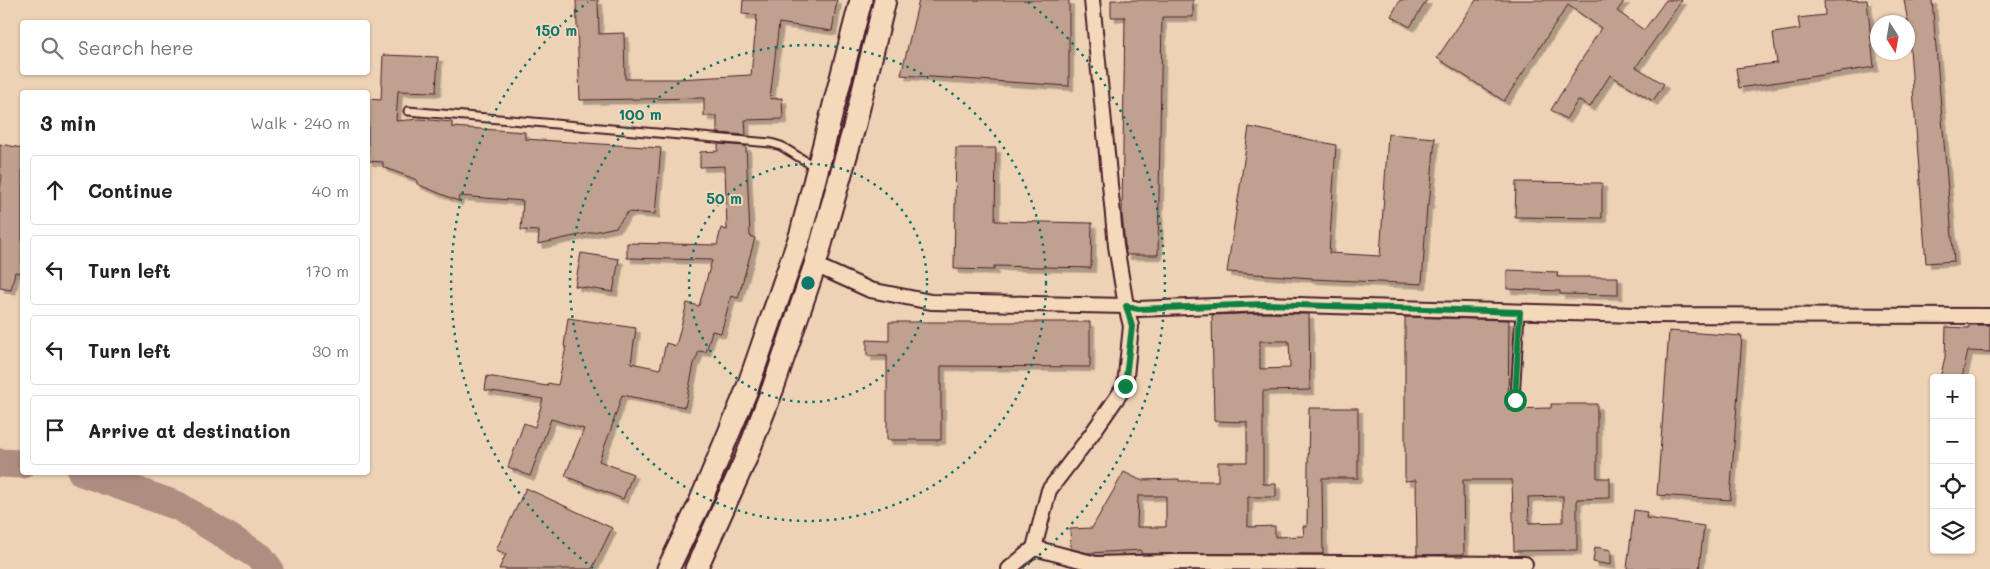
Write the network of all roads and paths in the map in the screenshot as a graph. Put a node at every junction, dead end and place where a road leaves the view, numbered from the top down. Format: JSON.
{"nodes":[{"id":1,"x":861,"y":0,"type":"edge"},
{"id":2,"x":885,"y":0,"type":"edge"},
{"id":3,"x":1092,"y":0,"type":"edge"},
{"id":4,"x":408,"y":111,"type":"dead end"},
{"id":5,"x":818,"y":169,"type":"junction"},
{"id":6,"x":815,"y":265,"type":"junction"},
{"id":7,"x":1126,"y":306,"type":"junction"},
{"id":8,"x":1520,"y":312,"type":"junction"},
{"id":9,"x":1990,"y":316,"type":"edge"},
{"id":10,"x":1515,"y":400,"type":"dead end"},
{"id":11,"x":1034,"y":548,"type":"junction"},
{"id":12,"x":1525,"y":564,"type":"dead end"},
{"id":13,"x":1174,"y":566,"type":"edge"},
{"id":14,"x":1011,"y":568,"type":"edge"},
{"id":15,"x":668,"y":569,"type":"edge"},
{"id":16,"x":696,"y":569,"type":"edge"}],
"edges":[{"from":1,"to":5,"type":"main road"},
{"from":2,"to":6,"type":"main road"},
{"from":3,"to":7,"type":"street"},
{"from":4,"to":5,"type":"lane"},
{"from":5,"to":15,"type":"main road"},
{"from":6,"to":7,"type":"street"},
{"from":6,"to":16,"type":"main road"},
{"from":7,"to":8,"type":"street"},
{"from":7,"to":11,"type":"street"},
{"from":8,"to":9,"type":"street"},
{"from":8,"to":10,"type":"lane"},
{"from":11,"to":13,"type":"street"},
{"from":11,"to":14,"type":"street"},
{"from":12,"to":13,"type":"street"}]}
